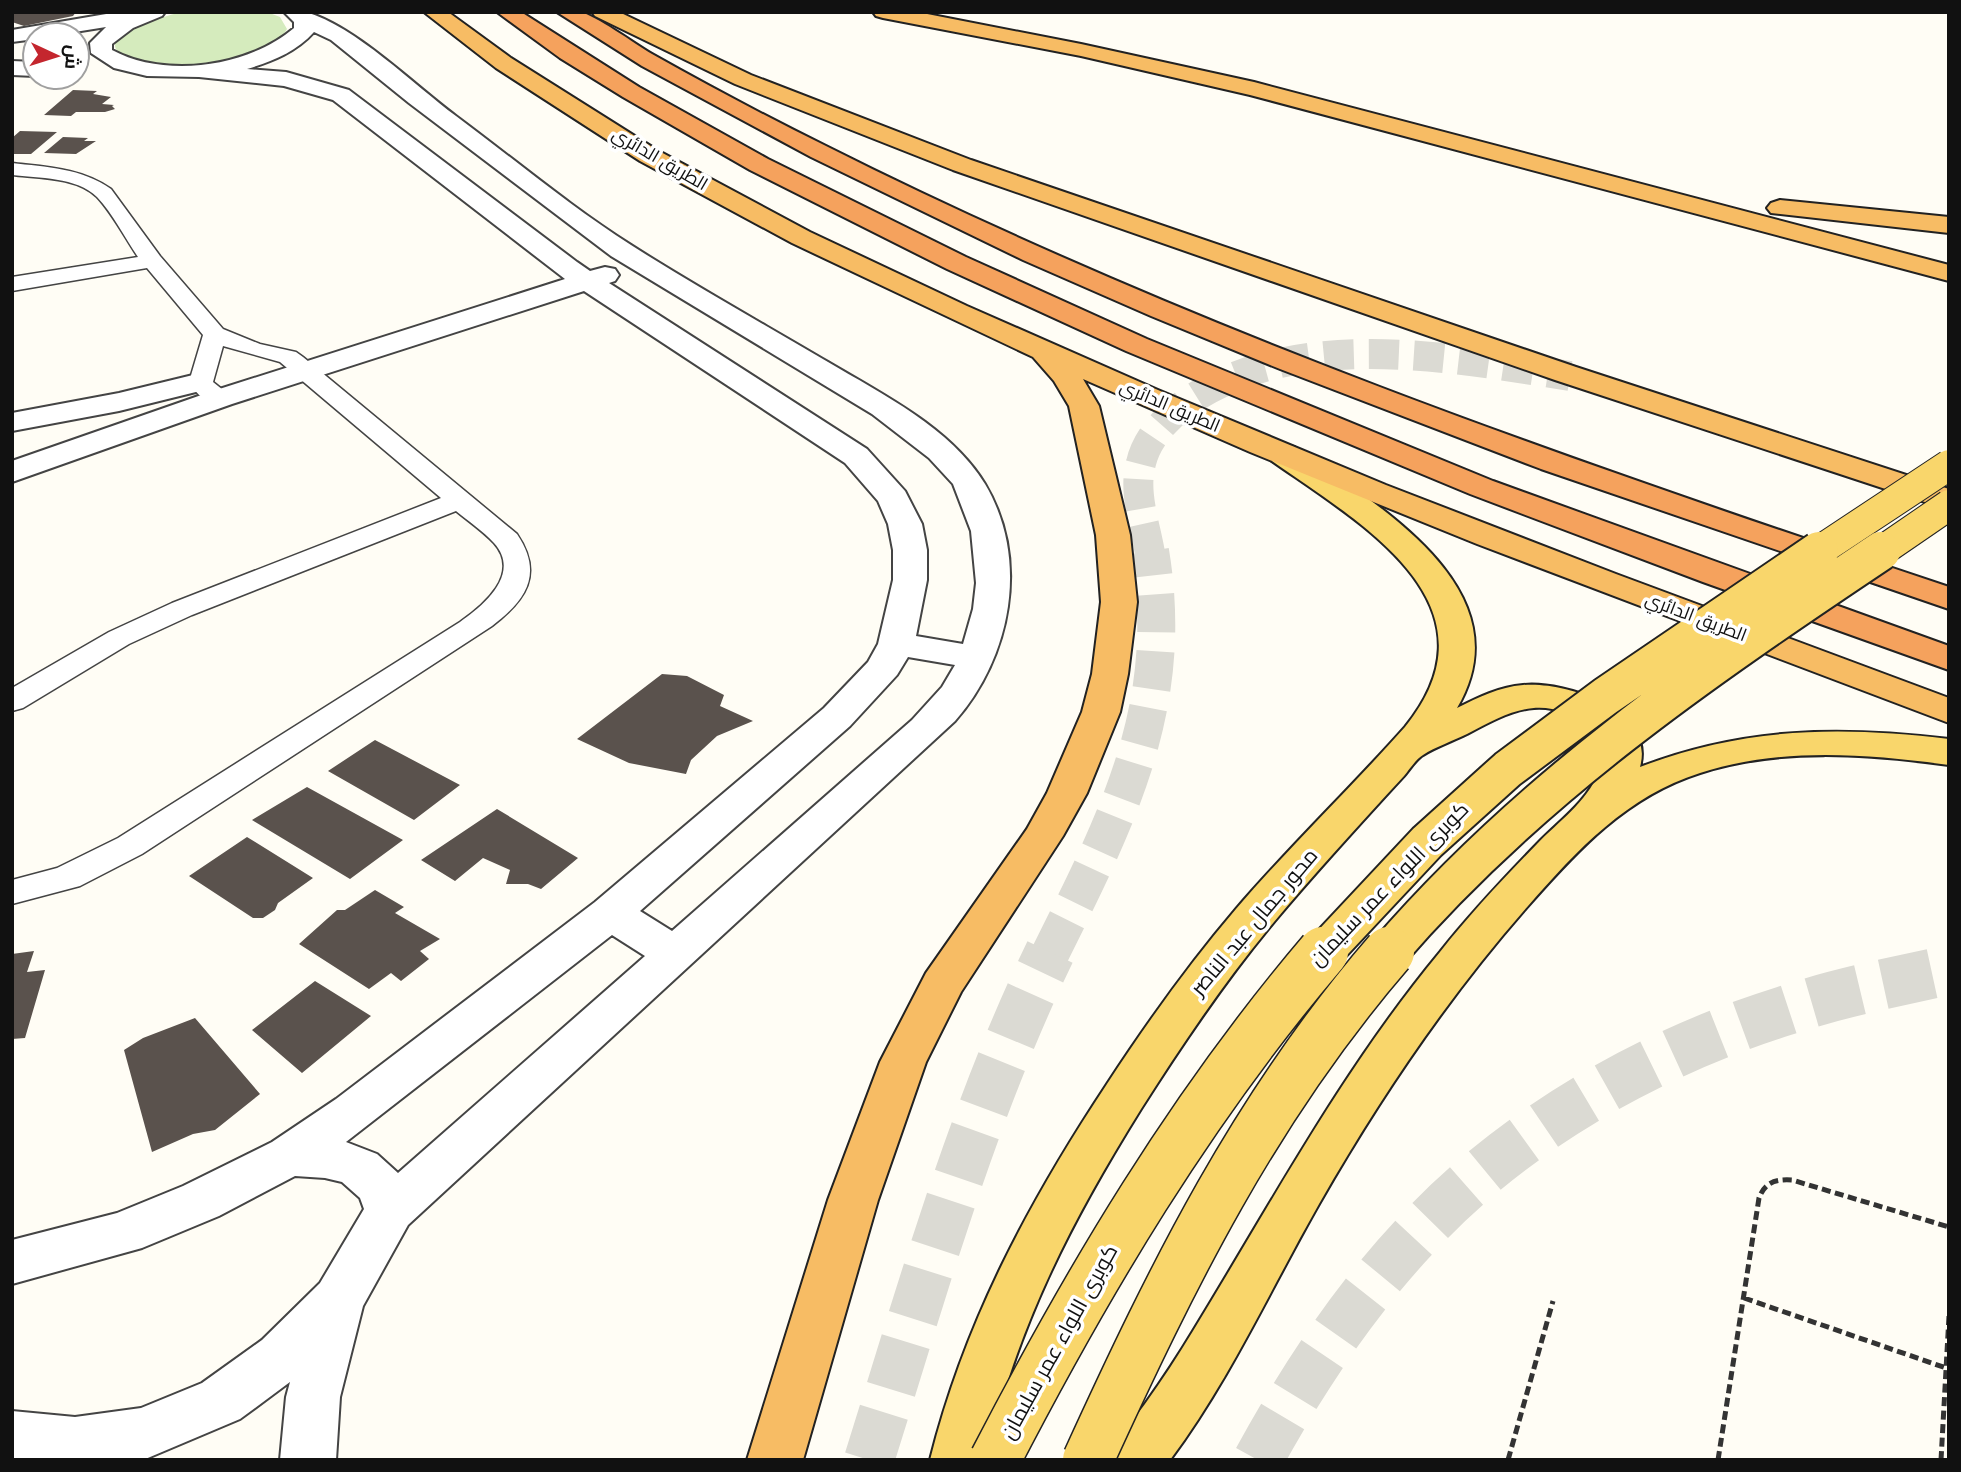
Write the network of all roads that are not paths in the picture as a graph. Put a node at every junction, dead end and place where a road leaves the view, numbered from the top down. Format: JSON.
{"nodes":[{"id":1,"x":434,"y":12,"type":"edge"},
{"id":2,"x":507,"y":12,"type":"edge"},
{"id":3,"x":567,"y":12,"type":"edge"},
{"id":4,"x":602,"y":12,"type":"edge"},
{"id":5,"x":883,"y":12,"type":"edge"},
{"id":6,"x":152,"y":13,"type":"edge"},
{"id":7,"x":299,"y":16,"type":"edge"},
{"id":8,"x":12,"y":36,"type":"edge"},
{"id":9,"x":91,"y":70,"type":"dead end"},
{"id":10,"x":176,"y":71,"type":"junction"},
{"id":11,"x":12,"y":169,"type":"edge"},
{"id":12,"x":1595,"y":178,"type":"junction"},
{"id":13,"x":1949,"y":225,"type":"edge"},
{"id":14,"x":630,"y":257,"type":"junction"},
{"id":15,"x":152,"y":261,"type":"junction"},
{"id":16,"x":577,"y":274,"type":"junction"},
{"id":17,"x":1949,"y":274,"type":"edge"},
{"id":18,"x":12,"y":284,"type":"edge"},
{"id":19,"x":215,"y":334,"type":"junction"},
{"id":20,"x":1038,"y":349,"type":"junction"},
{"id":21,"x":297,"y":365,"type":"junction"},
{"id":22,"x":211,"y":390,"type":"junction"},
{"id":23,"x":12,"y":422,"type":"edge"},
{"id":24,"x":1283,"y":454,"type":"junction"},
{"id":25,"x":1949,"y":465,"type":"edge"},
{"id":26,"x":12,"y":472,"type":"edge"},
{"id":27,"x":457,"y":501,"type":"junction"},
{"id":28,"x":1949,"y":502,"type":"edge"},
{"id":29,"x":1949,"y":599,"type":"edge"},
{"id":30,"x":896,"y":644,"type":"junction"},
{"id":31,"x":977,"y":657,"type":"junction"},
{"id":32,"x":1949,"y":659,"type":"edge"},
{"id":33,"x":12,"y":701,"type":"edge"},
{"id":34,"x":1949,"y":711,"type":"edge"},
{"id":35,"x":1407,"y":749,"type":"junction"},
{"id":36,"x":1949,"y":752,"type":"edge"},
{"id":37,"x":1599,"y":807,"type":"junction"},
{"id":38,"x":12,"y":892,"type":"edge"},
{"id":39,"x":610,"y":913,"type":"junction"},
{"id":40,"x":675,"y":954,"type":"junction"},
{"id":41,"x":289,"y":1156,"type":"junction"},
{"id":42,"x":390,"y":1210,"type":"junction"},
{"id":43,"x":12,"y":1262,"type":"edge"},
{"id":44,"x":339,"y":1299,"type":"junction"},
{"id":45,"x":313,"y":1397,"type":"junction"},
{"id":46,"x":12,"y":1437,"type":"edge"},
{"id":47,"x":12,"y":1443,"type":"edge"},
{"id":48,"x":21,"y":1460,"type":"edge"},
{"id":49,"x":289,"y":1460,"type":"edge"},
{"id":50,"x":308,"y":1460,"type":"edge"},
{"id":51,"x":775,"y":1460,"type":"edge"},
{"id":52,"x":958,"y":1460,"type":"edge"},
{"id":53,"x":995,"y":1460,"type":"edge"},
{"id":54,"x":1088,"y":1460,"type":"edge"},
{"id":55,"x":1136,"y":1460,"type":"edge"}],
"edges":[{"from":1,"to":20,"type":"highway","name":"الطريق الدائري"},
{"from":2,"to":32,"type":"highway","name":"الطريق الدائري"},
{"from":3,"to":29,"type":"highway"},
{"from":4,"to":28,"type":"highway"},
{"from":5,"to":12,"type":"highway"},
{"from":6,"to":8,"type":"street"},
{"from":6,"to":10,"type":"street"},
{"from":7,"to":10,"type":"street"},
{"from":7,"to":14,"type":"street"},
{"from":9,"to":10,"type":"street"},
{"from":10,"to":16,"type":"street"},
{"from":11,"to":15,"type":"street"},
{"from":12,"to":13,"type":"highway"},
{"from":12,"to":17,"type":"highway"},
{"from":14,"to":16,"type":"street"},
{"from":14,"to":31,"type":"street"},
{"from":15,"to":18,"type":"street"},
{"from":15,"to":19,"type":"street"},
{"from":16,"to":21,"type":"street"},
{"from":16,"to":30,"type":"street"},
{"from":19,"to":21,"type":"street"},
{"from":19,"to":22,"type":"street"},
{"from":20,"to":24,"type":"highway","name":"الطريق الدائري"},
{"from":20,"to":51,"type":"highway"},
{"from":21,"to":22,"type":"street"},
{"from":21,"to":27,"type":"street"},
{"from":22,"to":23,"type":"street"},
{"from":22,"to":26,"type":"street"},
{"from":24,"to":34,"type":"highway","name":"الطريق الدائري"},
{"from":24,"to":35,"type":"main road","name":"محور جمال عبد الناصر"},
{"from":25,"to":53,"type":"main road","name":"كوبرى اللواء عمر سليمان","bridge":true},
{"from":27,"to":33,"type":"street"},
{"from":27,"to":38,"type":"street"},
{"from":28,"to":54,"type":"main road","name":"كوبرى اللواء عمر سليمان","bridge":true},
{"from":30,"to":31,"type":"street"},
{"from":30,"to":39,"type":"street"},
{"from":31,"to":40,"type":"street"},
{"from":35,"to":37,"type":"main road"},
{"from":35,"to":52,"type":"main road","name":"محور جمال عبد الناصر"},
{"from":36,"to":37,"type":"main road"},
{"from":37,"to":55,"type":"main road"},
{"from":39,"to":40,"type":"street"},
{"from":39,"to":41,"type":"street"},
{"from":40,"to":42,"type":"street"},
{"from":41,"to":42,"type":"street"},
{"from":41,"to":43,"type":"street"},
{"from":42,"to":44,"type":"street"},
{"from":44,"to":45,"type":"street"},
{"from":44,"to":46,"type":"street"},
{"from":45,"to":49,"type":"street"},
{"from":45,"to":50,"type":"street"},
{"from":47,"to":48,"type":"street"}]}
